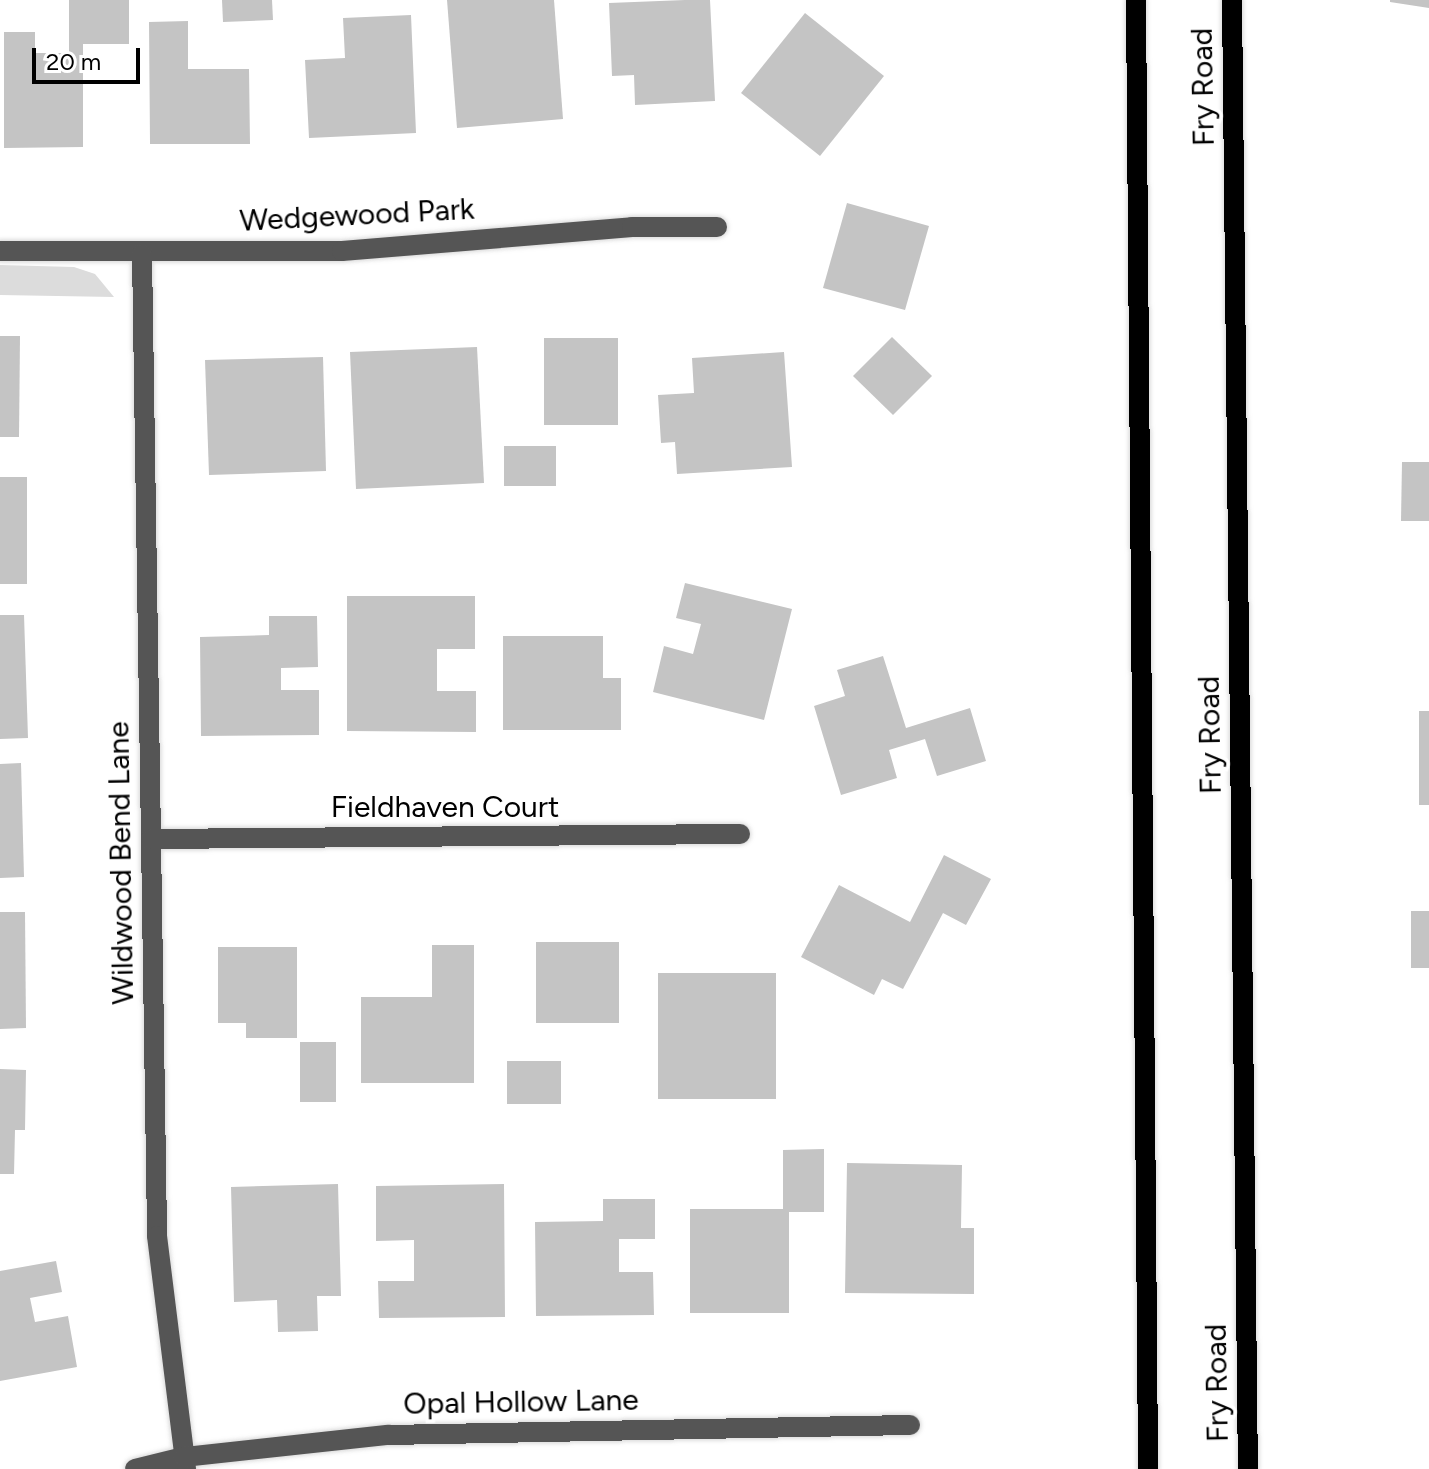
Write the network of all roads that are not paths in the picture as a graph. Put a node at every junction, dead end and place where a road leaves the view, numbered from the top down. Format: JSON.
{"nodes":[{"id":1,"x":1136,"y":0,"type":"edge"},
{"id":2,"x":1232,"y":0,"type":"edge"},
{"id":3,"x":717,"y":227,"type":"dead end"},
{"id":4,"x":0,"y":251,"type":"edge"},
{"id":5,"x":142,"y":254,"type":"junction"},
{"id":6,"x":740,"y":834,"type":"dead end"},
{"id":7,"x":151,"y":839,"type":"junction"},
{"id":8,"x":910,"y":1425,"type":"dead end"},
{"id":9,"x":185,"y":1463,"type":"edge"},
{"id":10,"x":135,"y":1469,"type":"edge"},
{"id":11,"x":1148,"y":1469,"type":"edge"},
{"id":12,"x":1248,"y":1469,"type":"edge"}],
"edges":[{"from":1,"to":11,"type":"main road"},
{"from":2,"to":12,"type":"main road","name":"Fry Road"},
{"from":3,"to":5,"type":"street","name":"Wedgewood Park"},
{"from":4,"to":5,"type":"street","name":"Wedgewood Park"},
{"from":5,"to":7,"type":"street","name":"Wildwood Bend Lane"},
{"from":6,"to":7,"type":"street","name":"Fieldhaven Court"},
{"from":7,"to":9,"type":"street","name":"Wildwood Bend Lane"},
{"from":8,"to":9,"type":"street","name":"Opal Hollow Lane"},
{"from":9,"to":10,"type":"street","name":"Opal Hollow Lane"}]}
